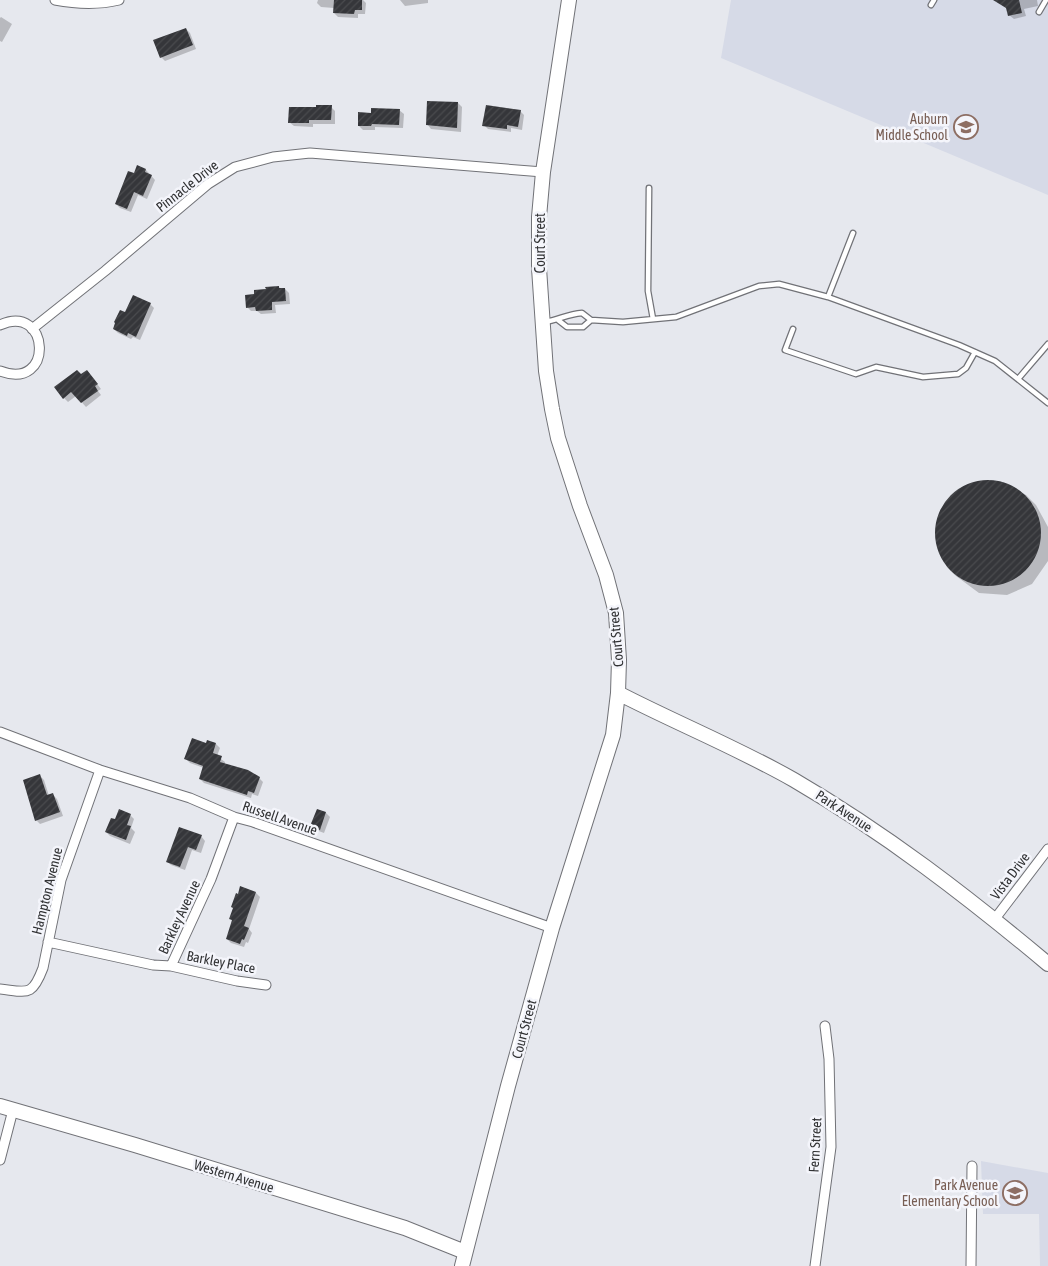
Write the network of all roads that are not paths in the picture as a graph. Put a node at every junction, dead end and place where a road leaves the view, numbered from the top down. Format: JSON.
{"nodes":[{"id":1,"x":55,"y":0,"type":"edge"},
{"id":2,"x":119,"y":0,"type":"edge"},
{"id":3,"x":570,"y":0,"type":"edge"},
{"id":4,"x":934,"y":0,"type":"edge"},
{"id":5,"x":1046,"y":0,"type":"edge"},
{"id":6,"x":931,"y":5,"type":"dead end"},
{"id":7,"x":1040,"y":12,"type":"dead end"},
{"id":8,"x":543,"y":172,"type":"junction"},
{"id":9,"x":649,"y":188,"type":"dead end"},
{"id":10,"x":853,"y":232,"type":"dead end"},
{"id":11,"x":828,"y":297,"type":"junction"},
{"id":12,"x":558,"y":320,"type":"junction"},
{"id":13,"x":591,"y":320,"type":"junction"},
{"id":14,"x":653,"y":320,"type":"junction"},
{"id":15,"x":543,"y":322,"type":"junction"},
{"id":16,"x":0,"y":325,"type":"edge"},
{"id":17,"x":32,"y":329,"type":"junction"},
{"id":18,"x":793,"y":329,"type":"dead end"},
{"id":19,"x":1048,"y":344,"type":"edge"},
{"id":20,"x":975,"y":352,"type":"junction"},
{"id":21,"x":0,"y":372,"type":"edge"},
{"id":22,"x":1018,"y":379,"type":"junction"},
{"id":23,"x":1048,"y":402,"type":"edge"},
{"id":24,"x":618,"y":692,"type":"junction"},
{"id":25,"x":0,"y":732,"type":"edge"},
{"id":26,"x":100,"y":770,"type":"junction"},
{"id":27,"x":234,"y":817,"type":"junction"},
{"id":28,"x":1048,"y":849,"type":"edge"},
{"id":29,"x":994,"y":920,"type":"junction"},
{"id":30,"x":552,"y":928,"type":"junction"},
{"id":31,"x":48,"y":942,"type":"junction"},
{"id":32,"x":1048,"y":964,"type":"edge"},
{"id":33,"x":171,"y":966,"type":"junction"},
{"id":34,"x":266,"y":985,"type":"dead end"},
{"id":35,"x":0,"y":989,"type":"edge"},
{"id":36,"x":825,"y":1026,"type":"dead end"},
{"id":37,"x":6,"y":1108,"type":"edge"},
{"id":38,"x":0,"y":1160,"type":"edge"},
{"id":39,"x":972,"y":1166,"type":"dead end"},
{"id":40,"x":464,"y":1259,"type":"edge"},
{"id":41,"x":815,"y":1266,"type":"edge"},
{"id":42,"x":971,"y":1266,"type":"edge"}],
"edges":[{"from":1,"to":2,"type":"street"},
{"from":3,"to":8,"type":"main road","name":"Court Street"},
{"from":4,"to":6,"type":"lane"},
{"from":5,"to":7,"type":"lane"},
{"from":8,"to":15,"type":"main road","name":"Court Street"},
{"from":8,"to":17,"type":"street","name":"Pinnacle Drive"},
{"from":9,"to":14,"type":"lane"},
{"from":10,"to":11,"type":"lane"},
{"from":11,"to":14,"type":"lane"},
{"from":11,"to":20,"type":"lane"},
{"from":12,"to":13,"type":"lane"},
{"from":12,"to":13,"type":"lane"},
{"from":12,"to":15,"type":"lane"},
{"from":13,"to":14,"type":"lane"},
{"from":15,"to":24,"type":"main road","name":"Court Street"},
{"from":16,"to":17,"type":"street"},
{"from":17,"to":21,"type":"street"},
{"from":18,"to":20,"type":"lane"},
{"from":19,"to":22,"type":"lane"},
{"from":20,"to":22,"type":"lane"},
{"from":22,"to":23,"type":"lane"},
{"from":24,"to":29,"type":"main road","name":"Park Avenue"},
{"from":24,"to":30,"type":"main road","name":"Court Street"},
{"from":25,"to":26,"type":"street","name":"Russell Avenue"},
{"from":26,"to":27,"type":"street","name":"Russell Avenue"},
{"from":26,"to":31,"type":"street","name":"Hampton Avenue"},
{"from":27,"to":30,"type":"street","name":"Russell Avenue"},
{"from":27,"to":33,"type":"street","name":"Barkley Avenue"},
{"from":28,"to":29,"type":"street","name":"Vista Drive"},
{"from":29,"to":32,"type":"main road","name":"Park Avenue"},
{"from":30,"to":40,"type":"main road","name":"Court Street"},
{"from":31,"to":33,"type":"street","name":"Barkley Avenue"},
{"from":31,"to":35,"type":"street","name":"Hampton Avenue"},
{"from":33,"to":34,"type":"street","name":"Barkley Place"},
{"from":36,"to":41,"type":"street","name":"Fern Street"},
{"from":37,"to":38,"type":"street"},
{"from":37,"to":40,"type":"main road","name":"Western Avenue"},
{"from":39,"to":42,"type":"street"}]}
